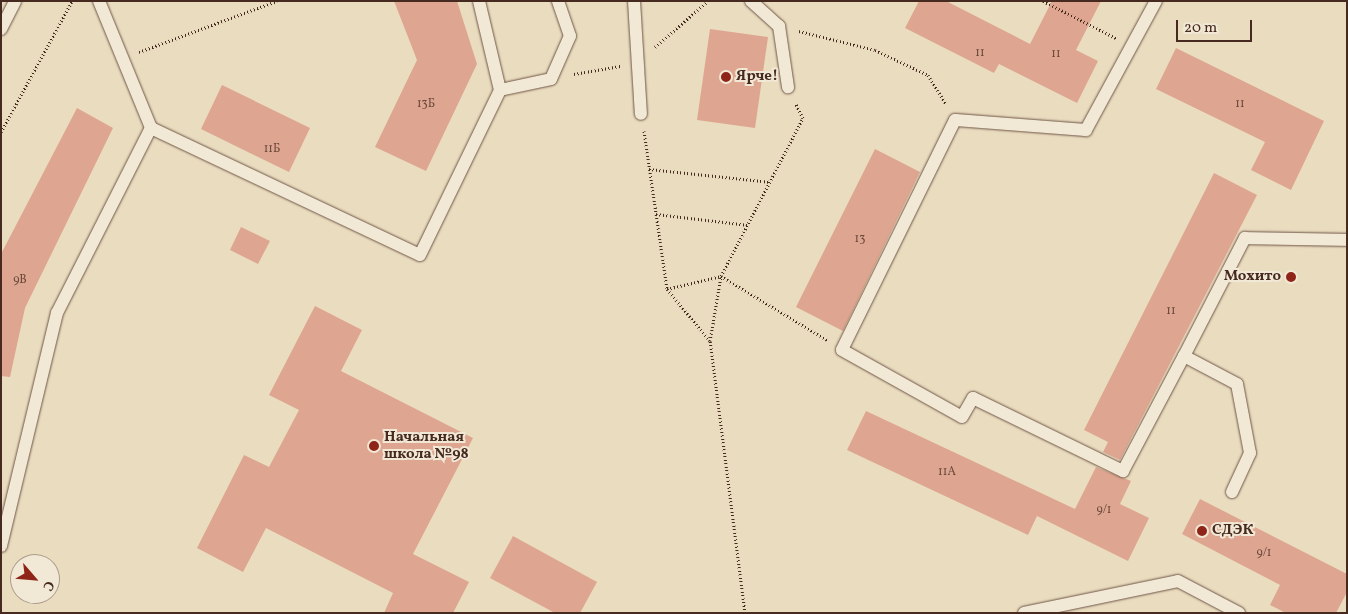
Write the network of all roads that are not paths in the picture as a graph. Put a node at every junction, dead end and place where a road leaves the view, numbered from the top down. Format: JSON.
{"nodes":[{"id":1,"x":15,"y":1,"type":"edge"},
{"id":2,"x":100,"y":1,"type":"edge"},
{"id":3,"x":479,"y":1,"type":"edge"},
{"id":4,"x":558,"y":1,"type":"edge"},
{"id":5,"x":634,"y":1,"type":"edge"},
{"id":6,"x":752,"y":1,"type":"edge"},
{"id":7,"x":1156,"y":1,"type":"edge"},
{"id":8,"x":1,"y":29,"type":"edge"},
{"id":9,"x":788,"y":88,"type":"road end"},
{"id":10,"x":500,"y":90,"type":"junction"},
{"id":11,"x":641,"y":114,"type":"road end"},
{"id":12,"x":150,"y":128,"type":"junction"},
{"id":13,"x":1347,"y":240,"type":"edge"},
{"id":14,"x":1184,"y":356,"type":"junction"},
{"id":15,"x":1232,"y":492,"type":"dead end"},
{"id":16,"x":4,"y":533,"type":"edge"},
{"id":17,"x":1,"y":546,"type":"edge"},
{"id":18,"x":1024,"y":613,"type":"edge"},
{"id":19,"x":1239,"y":613,"type":"edge"}],
"edges":[{"from":1,"to":8,"type":"lane"},
{"from":2,"to":12,"type":"lane"},
{"from":3,"to":10,"type":"lane"},
{"from":4,"to":10,"type":"lane"},
{"from":5,"to":11,"type":"lane"},
{"from":6,"to":9,"type":"lane"},
{"from":7,"to":14,"type":"lane"},
{"from":10,"to":12,"type":"lane"},
{"from":12,"to":16,"type":"lane"},
{"from":13,"to":14,"type":"lane"},
{"from":14,"to":15,"type":"lane"},
{"from":16,"to":17,"type":"lane"},
{"from":18,"to":19,"type":"lane"}]}
